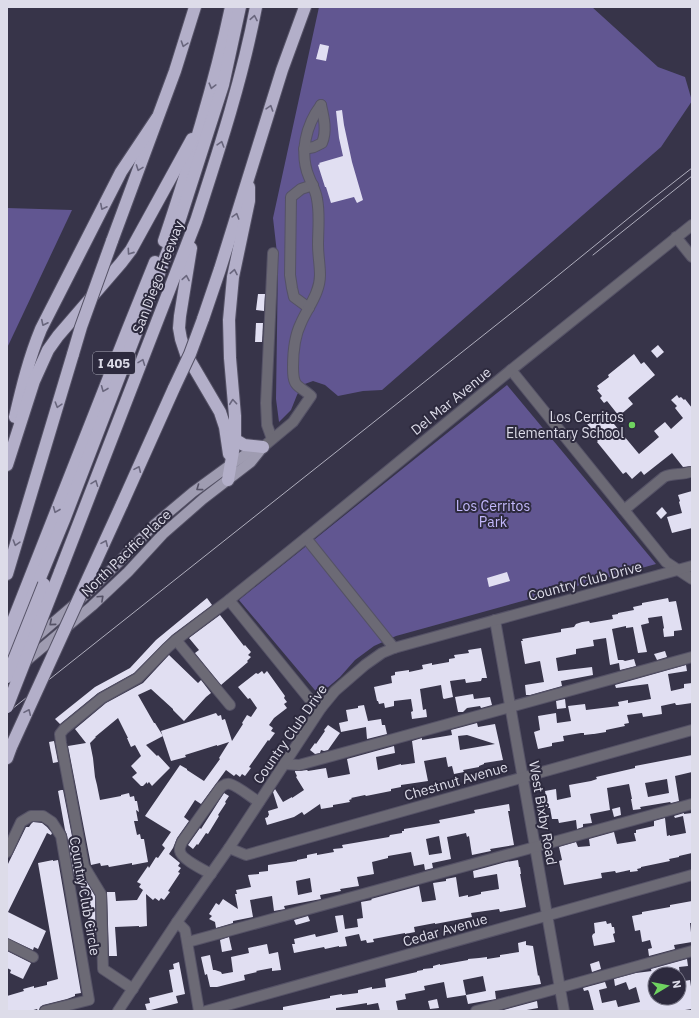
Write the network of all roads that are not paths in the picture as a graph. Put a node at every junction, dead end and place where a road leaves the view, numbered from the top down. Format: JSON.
{"nodes":[{"id":1,"x":195,"y":7,"type":"edge"},
{"id":2,"x":231,"y":7,"type":"edge"},
{"id":3,"x":240,"y":7,"type":"edge"},
{"id":4,"x":246,"y":7,"type":"edge"},
{"id":5,"x":256,"y":7,"type":"edge"},
{"id":6,"x":305,"y":7,"type":"edge"},
{"id":7,"x":204,"y":116,"type":"junction"},
{"id":8,"x":157,"y":118,"type":"junction"},
{"id":9,"x":304,"y":149,"type":"dead end"},
{"id":10,"x":250,"y":172,"type":"junction"},
{"id":11,"x":313,"y":185,"type":"junction"},
{"id":12,"x":196,"y":221,"type":"junction"},
{"id":13,"x":692,"y":225,"type":"edge"},
{"id":14,"x":676,"y":237,"type":"junction"},
{"id":15,"x":273,"y":253,"type":"dead end"},
{"id":16,"x":692,"y":257,"type":"edge"},
{"id":17,"x":309,"y":308,"type":"junction"},
{"id":18,"x":511,"y":370,"type":"junction"},
{"id":19,"x":231,"y":438,"type":"junction"},
{"id":20,"x":272,"y":439,"type":"junction"},
{"id":21,"x":263,"y":447,"type":"junction"},
{"id":22,"x":7,"y":448,"type":"edge"},
{"id":23,"x":7,"y":465,"type":"edge"},
{"id":24,"x":230,"y":465,"type":"junction"},
{"id":25,"x":690,"y":472,"type":"dead end"},
{"id":26,"x":228,"y":480,"type":"junction"},
{"id":27,"x":624,"y":510,"type":"junction"},
{"id":28,"x":306,"y":538,"type":"junction"},
{"id":29,"x":692,"y":566,"type":"edge"},
{"id":30,"x":677,"y":570,"type":"junction"},
{"id":31,"x":7,"y":574,"type":"edge"},
{"id":32,"x":692,"y":579,"type":"edge"},
{"id":33,"x":229,"y":600,"type":"junction"},
{"id":34,"x":495,"y":620,"type":"junction"},
{"id":35,"x":7,"y":636,"type":"edge"},
{"id":36,"x":176,"y":640,"type":"junction"},
{"id":37,"x":394,"y":648,"type":"junction"},
{"id":38,"x":692,"y":657,"type":"edge"},
{"id":39,"x":7,"y":658,"type":"edge"},
{"id":40,"x":7,"y":662,"type":"edge"},
{"id":41,"x":7,"y":677,"type":"edge"},
{"id":42,"x":230,"y":705,"type":"dead end"},
{"id":43,"x":7,"y":707,"type":"edge"},
{"id":44,"x":510,"y":707,"type":"junction"},
{"id":45,"x":321,"y":708,"type":"junction"},
{"id":46,"x":692,"y":730,"type":"edge"},
{"id":47,"x":9,"y":752,"type":"edge"},
{"id":48,"x":284,"y":764,"type":"junction"},
{"id":49,"x":523,"y":777,"type":"junction"},
{"id":50,"x":259,"y":802,"type":"junction"},
{"id":51,"x":692,"y":804,"type":"edge"},
{"id":52,"x":535,"y":847,"type":"junction"},
{"id":53,"x":229,"y":848,"type":"junction"},
{"id":54,"x":7,"y":852,"type":"edge"},
{"id":55,"x":211,"y":874,"type":"junction"},
{"id":56,"x":692,"y":875,"type":"edge"},
{"id":57,"x":548,"y":916,"type":"junction"},
{"id":58,"x":177,"y":922,"type":"junction"},
{"id":59,"x":188,"y":942,"type":"junction"},
{"id":60,"x":7,"y":944,"type":"edge"},
{"id":61,"x":692,"y":951,"type":"edge"},
{"id":62,"x":32,"y":956,"type":"dead end"},
{"id":63,"x":560,"y":988,"type":"junction"},
{"id":64,"x":133,"y":989,"type":"junction"},
{"id":65,"x":45,"y":1011,"type":"edge"},
{"id":66,"x":118,"y":1011,"type":"edge"},
{"id":67,"x":200,"y":1011,"type":"edge"},
{"id":68,"x":206,"y":1011,"type":"edge"},
{"id":69,"x":476,"y":1011,"type":"edge"},
{"id":70,"x":564,"y":1011,"type":"edge"}],
"edges":[{"from":1,"to":8,"type":"highway","one_way":true},
{"from":2,"to":7,"type":"highway","name":"San Diego Freeway","number":"I 405","one_way":true},
{"from":3,"to":39,"type":"highway"},
{"from":4,"to":41,"type":"highway","bridge":true},
{"from":12,"to":5,"type":"highway","name":"San Diego Freeway","number":"I 405","one_way":true},
{"from":10,"to":6,"type":"highway","one_way":true},
{"from":7,"to":23,"type":"highway","one_way":true},
{"from":7,"to":35,"type":"highway","name":"San Diego Freeway","number":"I 405","one_way":true},
{"from":8,"to":22,"type":"highway","one_way":true},
{"from":8,"to":31,"type":"highway","one_way":true,"bridge":true},
{"from":9,"to":11,"type":"street"},
{"from":19,"to":10,"type":"highway","one_way":true},
{"from":47,"to":10,"type":"highway","one_way":true,"bridge":true},
{"from":11,"to":17,"type":"street"},
{"from":11,"to":17,"type":"street"},
{"from":19,"to":12,"type":"highway","one_way":true},
{"from":43,"to":12,"type":"highway","name":"San Diego Freeway","number":"I 405","one_way":true,"bridge":true},
{"from":13,"to":14,"type":"street","name":"Del Mar Avenue"},
{"from":14,"to":16,"type":"street"},
{"from":14,"to":18,"type":"street","name":"Del Mar Avenue"},
{"from":15,"to":20,"type":"street"},
{"from":17,"to":20,"type":"street","name":"North Pacific Place"},
{"from":18,"to":27,"type":"street"},
{"from":18,"to":28,"type":"street","name":"Del Mar Avenue"},
{"from":19,"to":21,"type":"highway"},
{"from":19,"to":24,"type":"highway"},
{"from":20,"to":21,"type":"street","name":"North Pacific Place"},
{"from":21,"to":24,"type":"main road","name":"North Pacific Place"},
{"from":21,"to":26,"type":"main road","name":"North Pacific Place"},
{"from":24,"to":26,"type":"highway"},
{"from":24,"to":40,"type":"main road","name":"North Pacific Place","one_way":true},
{"from":25,"to":27,"type":"street"},
{"from":41,"to":26,"type":"main road","name":"North Pacific Place","one_way":true},
{"from":27,"to":30,"type":"street"},
{"from":28,"to":33,"type":"street","name":"Del Mar Avenue"},
{"from":28,"to":37,"type":"street"},
{"from":29,"to":30,"type":"street","name":"Country Club Drive"},
{"from":30,"to":32,"type":"street"},
{"from":30,"to":34,"type":"street","name":"Country Club Drive"},
{"from":33,"to":36,"type":"street"},
{"from":33,"to":45,"type":"street"},
{"from":34,"to":37,"type":"street","name":"Country Club Drive"},
{"from":34,"to":44,"type":"street","name":"West Bixby Road"},
{"from":36,"to":42,"type":"street"},
{"from":36,"to":64,"type":"street"},
{"from":37,"to":45,"type":"street","name":"Country Club Drive"},
{"from":38,"to":44,"type":"street"},
{"from":44,"to":48,"type":"street"},
{"from":44,"to":49,"type":"street","name":"West Bixby Road"},
{"from":45,"to":48,"type":"street","name":"Country Club Drive"},
{"from":46,"to":49,"type":"street","name":"Chestnut Avenue"},
{"from":48,"to":50,"type":"street","name":"Country Club Drive"},
{"from":49,"to":52,"type":"street","name":"West Bixby Road"},
{"from":49,"to":53,"type":"street","name":"Chestnut Avenue"},
{"from":50,"to":53,"type":"street","name":"Country Club Drive"},
{"from":50,"to":55,"type":"street"},
{"from":51,"to":52,"type":"street"},
{"from":52,"to":57,"type":"street","name":"West Bixby Road"},
{"from":52,"to":59,"type":"street"},
{"from":53,"to":55,"type":"street","name":"Country Club Drive"},
{"from":54,"to":65,"type":"street","name":"Country Club Circle"},
{"from":55,"to":58,"type":"street","name":"Country Club Drive"},
{"from":56,"to":57,"type":"street","name":"Cedar Avenue"},
{"from":57,"to":63,"type":"street","name":"West Bixby Road"},
{"from":57,"to":68,"type":"street","name":"Cedar Avenue"},
{"from":58,"to":59,"type":"street"},
{"from":58,"to":64,"type":"street","name":"Country Club Drive"},
{"from":59,"to":67,"type":"street"},
{"from":60,"to":62,"type":"street"},
{"from":61,"to":63,"type":"street"},
{"from":63,"to":69,"type":"street"},
{"from":63,"to":70,"type":"street","name":"West Bixby Road"},
{"from":64,"to":66,"type":"street","name":"Country Club Drive"}]}
